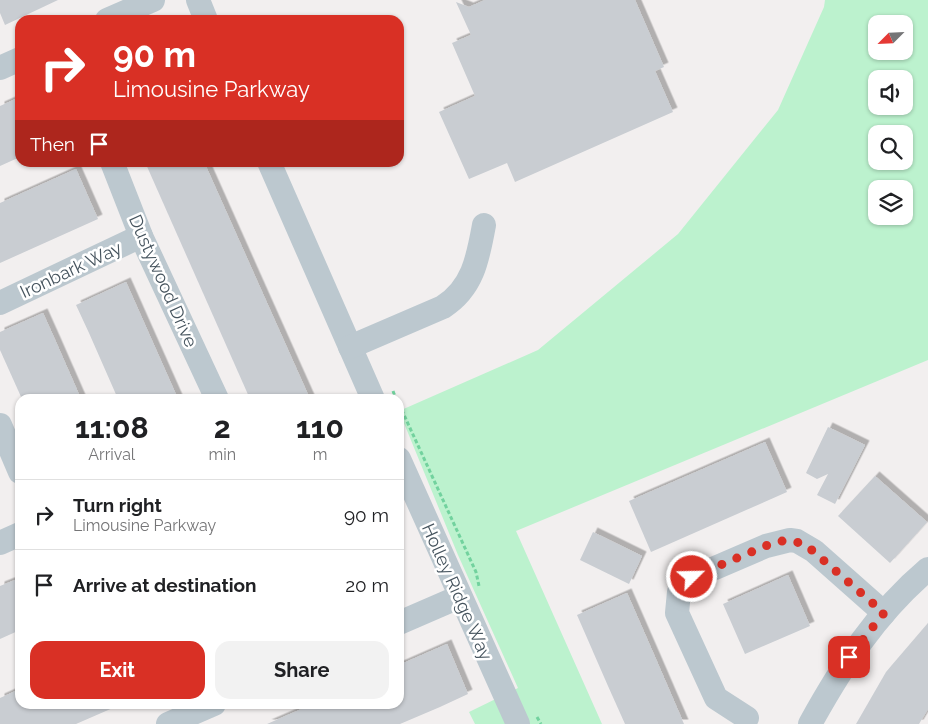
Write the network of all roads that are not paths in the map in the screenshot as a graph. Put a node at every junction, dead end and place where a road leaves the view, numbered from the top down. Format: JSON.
{"nodes":[{"id":1,"x":152,"y":0,"type":"edge"},
{"id":2,"x":198,"y":0,"type":"edge"},
{"id":3,"x":118,"y":15,"type":"edge"},
{"id":4,"x":204,"y":15,"type":"edge"},
{"id":5,"x":15,"y":61,"type":"edge"},
{"id":6,"x":0,"y":68,"type":"edge"},
{"id":7,"x":114,"y":167,"type":"edge"},
{"id":8,"x":271,"y":167,"type":"edge"},
{"id":9,"x":484,"y":225,"type":"dead end"},
{"id":10,"x":141,"y":236,"type":"junction"},
{"id":11,"x":0,"y":303,"type":"edge"},
{"id":12,"x":350,"y":347,"type":"junction"},
{"id":13,"x":215,"y":394,"type":"edge"},
{"id":14,"x":370,"y":394,"type":"edge"},
{"id":15,"x":0,"y":426,"type":"edge"},
{"id":16,"x":15,"y":460,"type":"edge"},
{"id":17,"x":404,"y":470,"type":"edge"},
{"id":18,"x":15,"y":536,"type":"edge"},
{"id":19,"x":0,"y":543,"type":"edge"},
{"id":20,"x":928,"y":569,"type":"edge"},
{"id":21,"x":459,"y":597,"type":"junction"},
{"id":22,"x":884,"y":613,"type":"junction"},
{"id":23,"x":404,"y":621,"type":"edge"},
{"id":24,"x":202,"y":709,"type":"edge"},
{"id":25,"x":747,"y":718,"type":"dead end"},
{"id":26,"x":168,"y":724,"type":"edge"},
{"id":27,"x":518,"y":724,"type":"edge"},
{"id":28,"x":810,"y":724,"type":"edge"}],
"edges":[{"from":1,"to":3,"type":"street"},
{"from":2,"to":4,"type":"street"},
{"from":5,"to":6,"type":"street"},
{"from":7,"to":10,"type":"street","name":"Dustywood Drive"},
{"from":8,"to":12,"type":"street"},
{"from":9,"to":12,"type":"street"},
{"from":10,"to":11,"type":"street","name":"Ironbark Way"},
{"from":10,"to":13,"type":"street","name":"Dustywood Drive"},
{"from":12,"to":14,"type":"street"},
{"from":15,"to":16,"type":"street"},
{"from":17,"to":21,"type":"street","name":"Holley Ridge Way"},
{"from":18,"to":19,"type":"street"},
{"from":20,"to":22,"type":"street"},
{"from":21,"to":23,"type":"street"},
{"from":21,"to":27,"type":"street","name":"Holley Ridge Way"},
{"from":22,"to":25,"type":"street"},
{"from":22,"to":28,"type":"street"},
{"from":24,"to":26,"type":"street"}]}
